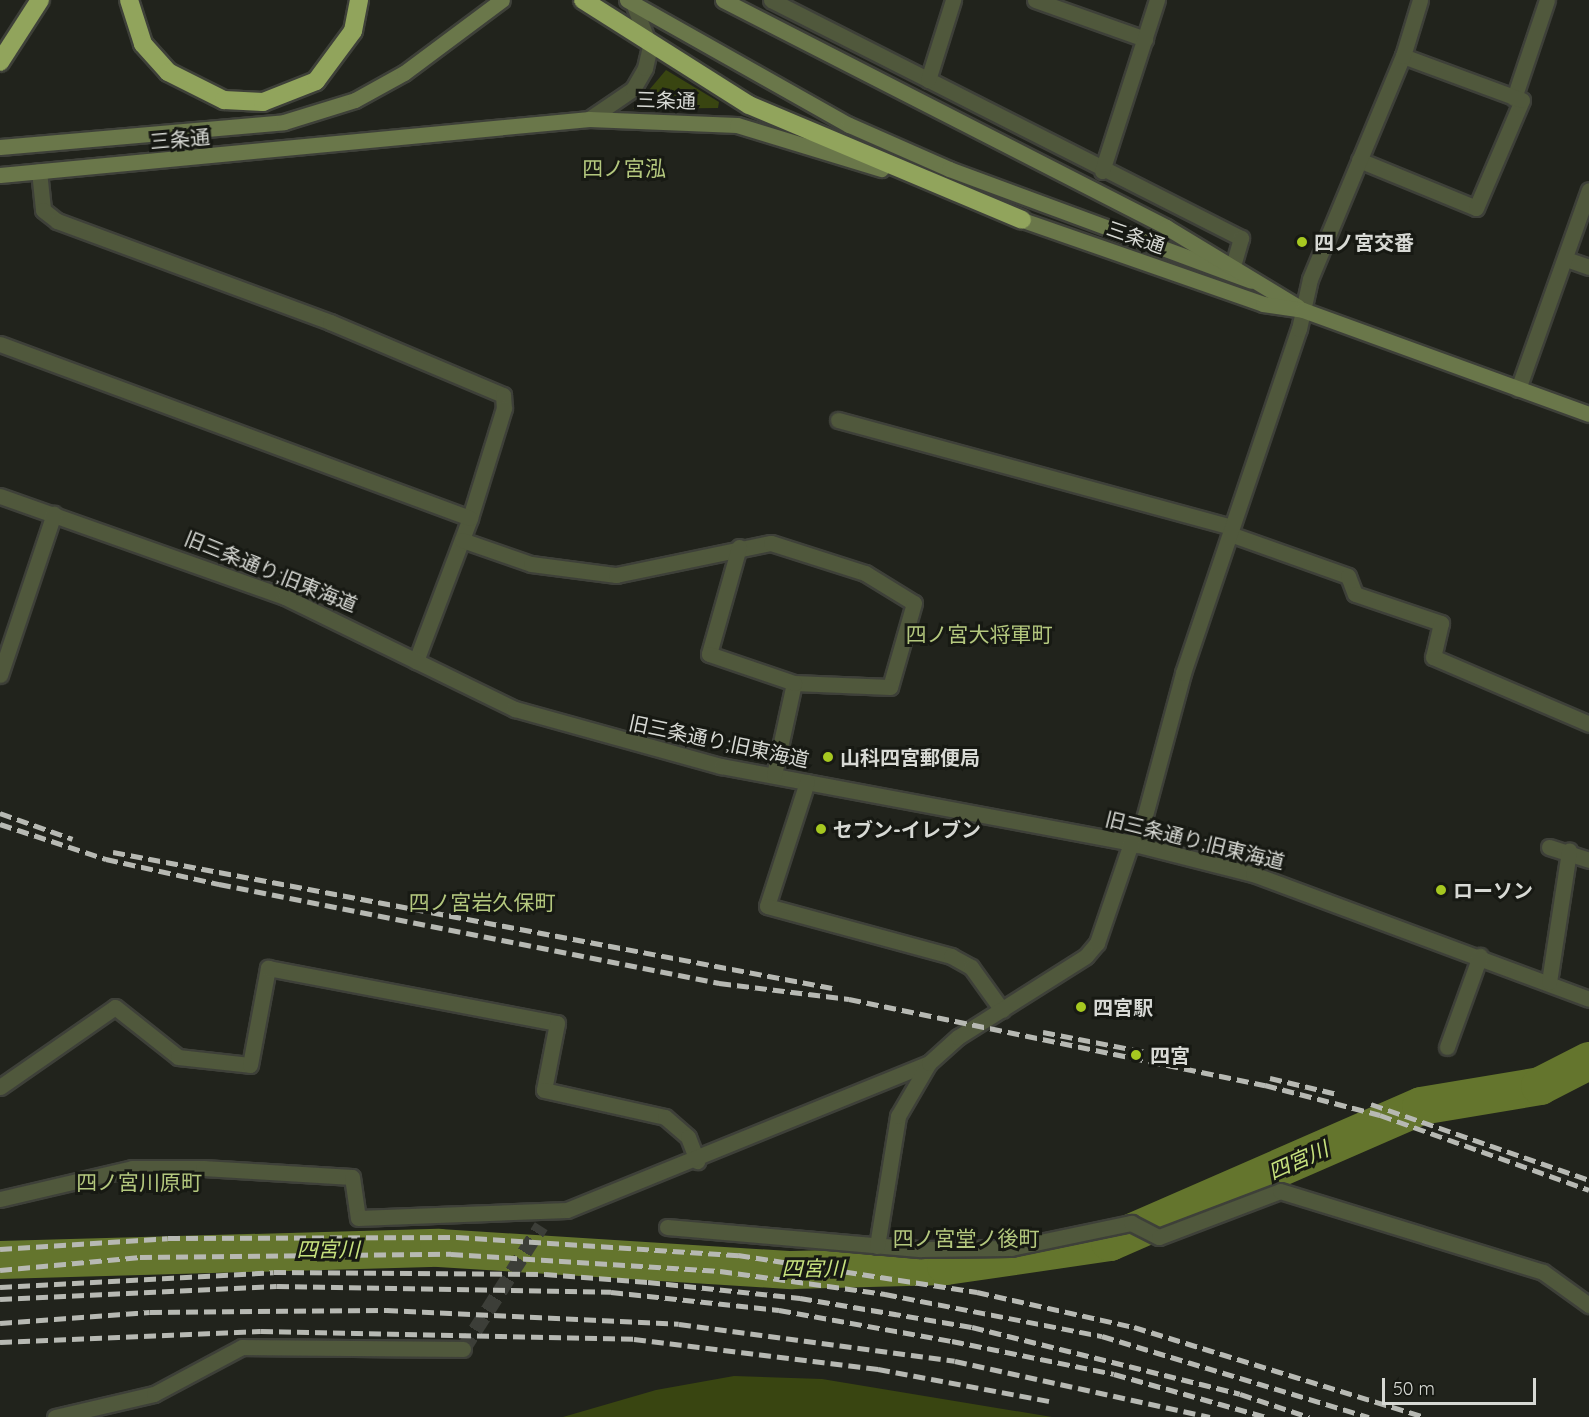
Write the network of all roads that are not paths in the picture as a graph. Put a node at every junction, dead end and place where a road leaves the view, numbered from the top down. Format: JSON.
{"nodes":[{"id":1,"x":40,"y":0,"type":"edge"},
{"id":2,"x":129,"y":0,"type":"edge"},
{"id":3,"x":359,"y":0,"type":"edge"},
{"id":4,"x":502,"y":0,"type":"edge"},
{"id":5,"x":583,"y":0,"type":"edge"},
{"id":6,"x":723,"y":0,"type":"edge"},
{"id":7,"x":771,"y":0,"type":"edge"},
{"id":8,"x":953,"y":0,"type":"edge"},
{"id":9,"x":1035,"y":0,"type":"edge"},
{"id":10,"x":1157,"y":0,"type":"edge"},
{"id":11,"x":1420,"y":0,"type":"edge"},
{"id":12,"x":1547,"y":0,"type":"edge"},
{"id":13,"x":630,"y":2,"type":"edge"},
{"id":14,"x":1145,"y":39,"type":"junction"},
{"id":15,"x":650,"y":47,"type":"junction"},
{"id":16,"x":1403,"y":56,"type":"junction"},
{"id":17,"x":0,"y":62,"type":"edge"},
{"id":18,"x":928,"y":80,"type":"junction"},
{"id":19,"x":1514,"y":98,"type":"junction"},
{"id":20,"x":589,"y":119,"type":"junction"},
{"id":21,"x":0,"y":147,"type":"edge"},
{"id":22,"x":1359,"y":160,"type":"junction"},
{"id":23,"x":879,"y":164,"type":"junction"},
{"id":24,"x":39,"y":171,"type":"junction"},
{"id":25,"x":1102,"y":171,"type":"junction"},
{"id":26,"x":0,"y":174,"type":"edge"},
{"id":27,"x":1589,"y":190,"type":"edge"},
{"id":28,"x":1022,"y":220,"type":"joint"},
{"id":29,"x":1566,"y":259,"type":"junction"},
{"id":30,"x":1589,"y":267,"type":"edge"},
{"id":31,"x":1232,"y":269,"type":"junction"},
{"id":32,"x":1251,"y":281,"type":"junction"},
{"id":33,"x":1303,"y":310,"type":"junction"},
{"id":34,"x":0,"y":344,"type":"edge"},
{"id":35,"x":1518,"y":388,"type":"junction"},
{"id":36,"x":1589,"y":414,"type":"edge"},
{"id":37,"x":838,"y":420,"type":"dead end"},
{"id":38,"x":0,"y":496,"type":"edge"},
{"id":39,"x":54,"y":514,"type":"junction"},
{"id":40,"x":470,"y":518,"type":"junction"},
{"id":41,"x":1231,"y":530,"type":"junction"},
{"id":42,"x":462,"y":540,"type":"junction"},
{"id":43,"x":739,"y":547,"type":"junction"},
{"id":44,"x":416,"y":661,"type":"junction"},
{"id":45,"x":0,"y":675,"type":"edge"},
{"id":46,"x":794,"y":683,"type":"junction"},
{"id":47,"x":1589,"y":724,"type":"edge"},
{"id":48,"x":774,"y":775,"type":"junction"},
{"id":49,"x":807,"y":782,"type":"junction"},
{"id":50,"x":1134,"y":844,"type":"junction"},
{"id":51,"x":1549,"y":847,"type":"dead end"},
{"id":52,"x":1569,"y":851,"type":"junction"},
{"id":53,"x":1589,"y":860,"type":"edge"},
{"id":54,"x":1480,"y":956,"type":"junction"},
{"id":55,"x":1549,"y":982,"type":"junction"},
{"id":56,"x":1589,"y":999,"type":"edge"},
{"id":57,"x":1002,"y":1010,"type":"junction"},
{"id":58,"x":1447,"y":1047,"type":"dead end"},
{"id":59,"x":929,"y":1063,"type":"junction"},
{"id":60,"x":0,"y":1087,"type":"edge"},
{"id":61,"x":697,"y":1161,"type":"junction"},
{"id":62,"x":0,"y":1199,"type":"edge"},
{"id":63,"x":550,"y":1212,"type":"junction"},
{"id":64,"x":541,"y":1226,"type":"tunnel mouth"},
{"id":65,"x":667,"y":1227,"type":"dead end"},
{"id":66,"x":877,"y":1246,"type":"junction"},
{"id":67,"x":1589,"y":1305,"type":"edge"},
{"id":68,"x":463,"y":1349,"type":"dead end"},
{"id":69,"x":55,"y":1417,"type":"edge"}],
"edges":[{"from":1,"to":17,"type":"highway"},
{"from":2,"to":3,"type":"highway"},
{"from":4,"to":21,"type":"main road","name":"三条通"},
{"from":5,"to":15,"type":"highway"},
{"from":6,"to":31,"type":"main road","name":"三条通"},
{"from":7,"to":18,"type":"street"},
{"from":8,"to":18,"type":"street"},
{"from":9,"to":14,"type":"street"},
{"from":10,"to":14,"type":"street"},
{"from":11,"to":16,"type":"street"},
{"from":12,"to":19,"type":"street"},
{"from":13,"to":15,"type":"street"},
{"from":13,"to":32,"type":"main road"},
{"from":14,"to":25,"type":"street"},
{"from":15,"to":20,"type":"street"},
{"from":15,"to":23,"type":"highway"},
{"from":16,"to":19,"type":"street"},
{"from":16,"to":22,"type":"street"},
{"from":18,"to":25,"type":"street"},
{"from":19,"to":22,"type":"street"},
{"from":20,"to":23,"type":"main road","name":"三条通"},
{"from":20,"to":24,"type":"main road","name":"三条通"},
{"from":22,"to":33,"type":"street"},
{"from":23,"to":28,"type":"highway"},
{"from":24,"to":26,"type":"main road","name":"三条通"},
{"from":24,"to":40,"type":"street"},
{"from":25,"to":31,"type":"street"},
{"from":27,"to":29,"type":"street"},
{"from":28,"to":33,"type":"main road","name":"三条通"},
{"from":29,"to":30,"type":"street"},
{"from":29,"to":35,"type":"street"},
{"from":31,"to":32,"type":"main road","name":"三条通"},
{"from":32,"to":33,"type":"main road","name":"三条通"},
{"from":33,"to":35,"type":"main road","name":"三条通"},
{"from":33,"to":41,"type":"street"},
{"from":34,"to":40,"type":"street"},
{"from":35,"to":36,"type":"main road","name":"三条通"},
{"from":37,"to":41,"type":"street"},
{"from":38,"to":39,"type":"street","name":"旧三条通り;旧東海道"},
{"from":39,"to":44,"type":"street","name":"旧三条通り;旧東海道"},
{"from":39,"to":45,"type":"street"},
{"from":40,"to":42,"type":"street"},
{"from":41,"to":47,"type":"street"},
{"from":41,"to":50,"type":"street"},
{"from":42,"to":43,"type":"street"},
{"from":42,"to":44,"type":"street"},
{"from":43,"to":46,"type":"street"},
{"from":43,"to":46,"type":"street"},
{"from":44,"to":48,"type":"street","name":"旧三条通り;旧東海道"},
{"from":46,"to":48,"type":"street"},
{"from":48,"to":49,"type":"street","name":"旧三条通り;旧東海道"},
{"from":49,"to":50,"type":"street","name":"旧三条通り;旧東海道"},
{"from":49,"to":57,"type":"street"},
{"from":50,"to":54,"type":"street","name":"旧三条通り;旧東海道"},
{"from":50,"to":57,"type":"street"},
{"from":51,"to":52,"type":"street"},
{"from":52,"to":53,"type":"street"},
{"from":52,"to":55,"type":"street"},
{"from":54,"to":55,"type":"street","name":"旧三条通り;旧東海道"},
{"from":54,"to":58,"type":"street"},
{"from":55,"to":56,"type":"street","name":"旧三条通り;旧東海道"},
{"from":57,"to":59,"type":"street"},
{"from":59,"to":61,"type":"street"},
{"from":59,"to":66,"type":"street"},
{"from":60,"to":61,"type":"street"},
{"from":61,"to":63,"type":"street"},
{"from":62,"to":63,"type":"street"},
{"from":63,"to":64,"type":"street"},
{"from":65,"to":66,"type":"street"},
{"from":66,"to":67,"type":"street"},
{"from":68,"to":69,"type":"street"}]}
